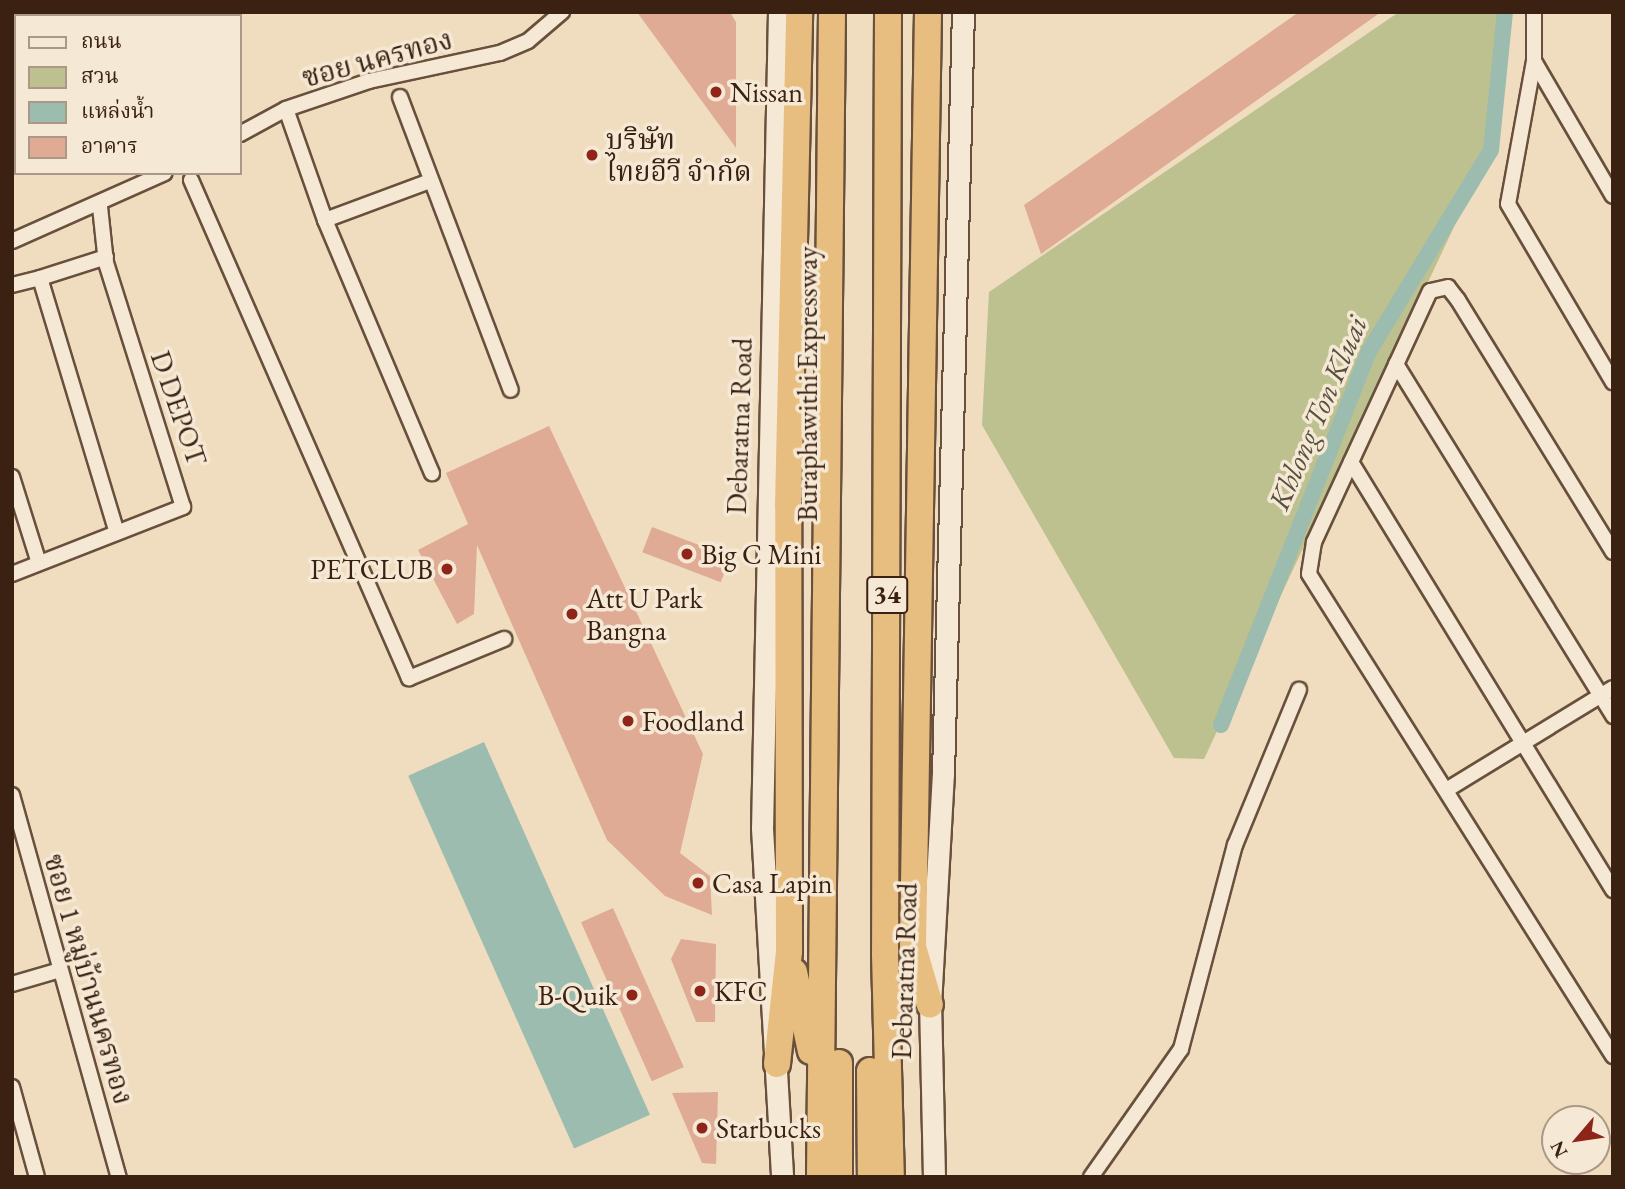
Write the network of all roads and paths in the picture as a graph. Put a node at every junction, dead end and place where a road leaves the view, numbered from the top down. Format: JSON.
{"nodes":[{"id":1,"x":562,"y":12,"type":"edge"},
{"id":2,"x":779,"y":12,"type":"edge"},
{"id":3,"x":799,"y":12,"type":"edge"},
{"id":4,"x":832,"y":12,"type":"edge"},
{"id":5,"x":841,"y":12,"type":"edge"},
{"id":6,"x":873,"y":12,"type":"edge"},
{"id":7,"x":888,"y":12,"type":"edge"},
{"id":8,"x":928,"y":12,"type":"edge"},
{"id":9,"x":963,"y":12,"type":"edge"},
{"id":10,"x":1534,"y":12,"type":"edge"},
{"id":11,"x":1534,"y":61,"type":"junction"},
{"id":12,"x":400,"y":97,"type":"dead end"},
{"id":13,"x":286,"y":109,"type":"junction"},
{"id":14,"x":242,"y":133,"type":"edge"},
{"id":15,"x":161,"y":175,"type":"edge"},
{"id":16,"x":191,"y":180,"type":"dead end"},
{"id":17,"x":430,"y":181,"type":"junction"},
{"id":18,"x":1613,"y":196,"type":"edge"},
{"id":19,"x":100,"y":207,"type":"junction"},
{"id":20,"x":325,"y":220,"type":"junction"},
{"id":21,"x":12,"y":241,"type":"edge"},
{"id":22,"x":106,"y":257,"type":"junction"},
{"id":23,"x":40,"y":278,"type":"junction"},
{"id":24,"x":12,"y":285,"type":"edge"},
{"id":25,"x":1396,"y":364,"type":"junction"},
{"id":26,"x":1613,"y":382,"type":"edge"},
{"id":27,"x":511,"y":390,"type":"dead end"},
{"id":28,"x":1352,"y":462,"type":"junction"},
{"id":29,"x":432,"y":473,"type":"dead end"},
{"id":30,"x":12,"y":477,"type":"edge"},
{"id":31,"x":117,"y":533,"type":"junction"},
{"id":32,"x":1613,"y":552,"type":"edge"},
{"id":33,"x":38,"y":563,"type":"junction"},
{"id":34,"x":12,"y":574,"type":"edge"},
{"id":35,"x":504,"y":639,"type":"dead end"},
{"id":36,"x":1299,"y":690,"type":"dead end"},
{"id":37,"x":1607,"y":692,"type":"edge"},
{"id":38,"x":1613,"y":716,"type":"edge"},
{"id":39,"x":1523,"y":743,"type":"junction"},
{"id":40,"x":1447,"y":789,"type":"junction"},
{"id":41,"x":12,"y":795,"type":"edge"},
{"id":42,"x":1613,"y":890,"type":"edge"},
{"id":43,"x":913,"y":947,"type":"junction"},
{"id":44,"x":789,"y":951,"type":"junction"},
{"id":45,"x":886,"y":954,"type":"junction"},
{"id":46,"x":60,"y":970,"type":"junction"},
{"id":47,"x":12,"y":984,"type":"edge"},
{"id":48,"x":930,"y":1005,"type":"junction"},
{"id":49,"x":1613,"y":1056,"type":"edge"},
{"id":50,"x":777,"y":1065,"type":"junction"},
{"id":51,"x":12,"y":1087,"type":"edge"},
{"id":52,"x":820,"y":1097,"type":"junction"},
{"id":53,"x":37,"y":1177,"type":"edge"},
{"id":54,"x":119,"y":1177,"type":"edge"},
{"id":55,"x":782,"y":1177,"type":"edge"},
{"id":56,"x":820,"y":1177,"type":"edge"},
{"id":57,"x":839,"y":1177,"type":"edge"},
{"id":58,"x":871,"y":1177,"type":"edge"},
{"id":59,"x":891,"y":1177,"type":"edge"},
{"id":60,"x":934,"y":1177,"type":"edge"},
{"id":61,"x":1091,"y":1177,"type":"edge"}],
"edges":[{"from":1,"to":13,"type":"street","name":"ซอย นครทอง"},
{"from":2,"to":50,"type":"main road","name":"Debaratna Road"},
{"from":3,"to":44,"type":"highway"},
{"from":4,"to":52,"type":"highway","number":"34"},
{"from":5,"to":57,"type":"highway","name":"Buraphawithi Expressway"},
{"from":6,"to":58,"type":"highway"},
{"from":7,"to":45,"type":"highway","name":"Debaratna Road","number":"34"},
{"from":8,"to":43,"type":"highway"},
{"from":9,"to":48,"type":"main road","name":"Debaratna Road","number":"34"},
{"from":10,"to":11,"type":"street"},
{"from":11,"to":18,"type":"street"},
{"from":11,"to":26,"type":"street"},
{"from":12,"to":17,"type":"street"},
{"from":13,"to":14,"type":"street","name":"ซอย นครทอง"},
{"from":13,"to":20,"type":"street"},
{"from":15,"to":19,"type":"street"},
{"from":16,"to":35,"type":"street"},
{"from":17,"to":20,"type":"street"},
{"from":17,"to":27,"type":"street"},
{"from":19,"to":21,"type":"street"},
{"from":19,"to":22,"type":"street","name":"D DEPOT"},
{"from":20,"to":29,"type":"street"},
{"from":22,"to":23,"type":"street"},
{"from":22,"to":31,"type":"street","name":"D DEPOT"},
{"from":23,"to":24,"type":"street"},
{"from":23,"to":31,"type":"street"},
{"from":25,"to":28,"type":"street"},
{"from":25,"to":32,"type":"street"},
{"from":25,"to":37,"type":"street"},
{"from":28,"to":39,"type":"street"},
{"from":28,"to":40,"type":"street"},
{"from":30,"to":33,"type":"street"},
{"from":31,"to":33,"type":"street","name":"D DEPOT"},
{"from":33,"to":34,"type":"street","name":"D DEPOT"},
{"from":36,"to":61,"type":"street"},
{"from":37,"to":38,"type":"street"},
{"from":37,"to":39,"type":"street"},
{"from":39,"to":40,"type":"street"},
{"from":39,"to":42,"type":"street"},
{"from":40,"to":49,"type":"street"},
{"from":41,"to":46,"type":"street","name":"ซอย 1 หมู่บ้านนครทอง"},
{"from":43,"to":45,"type":"highway"},
{"from":43,"to":48,"type":"highway"},
{"from":44,"to":50,"type":"highway"},
{"from":44,"to":52,"type":"highway"},
{"from":45,"to":59,"type":"highway","name":"Debaratna Road","number":"34"},
{"from":46,"to":47,"type":"street"},
{"from":46,"to":54,"type":"street","name":"ซอย 1 หมู่บ้านนครทอง"},
{"from":48,"to":60,"type":"main road","name":"Debaratna Road","number":"34"},
{"from":50,"to":55,"type":"main road","name":"Debaratna Road"},
{"from":51,"to":53,"type":"street"},
{"from":52,"to":56,"type":"highway","number":"34"}]}
